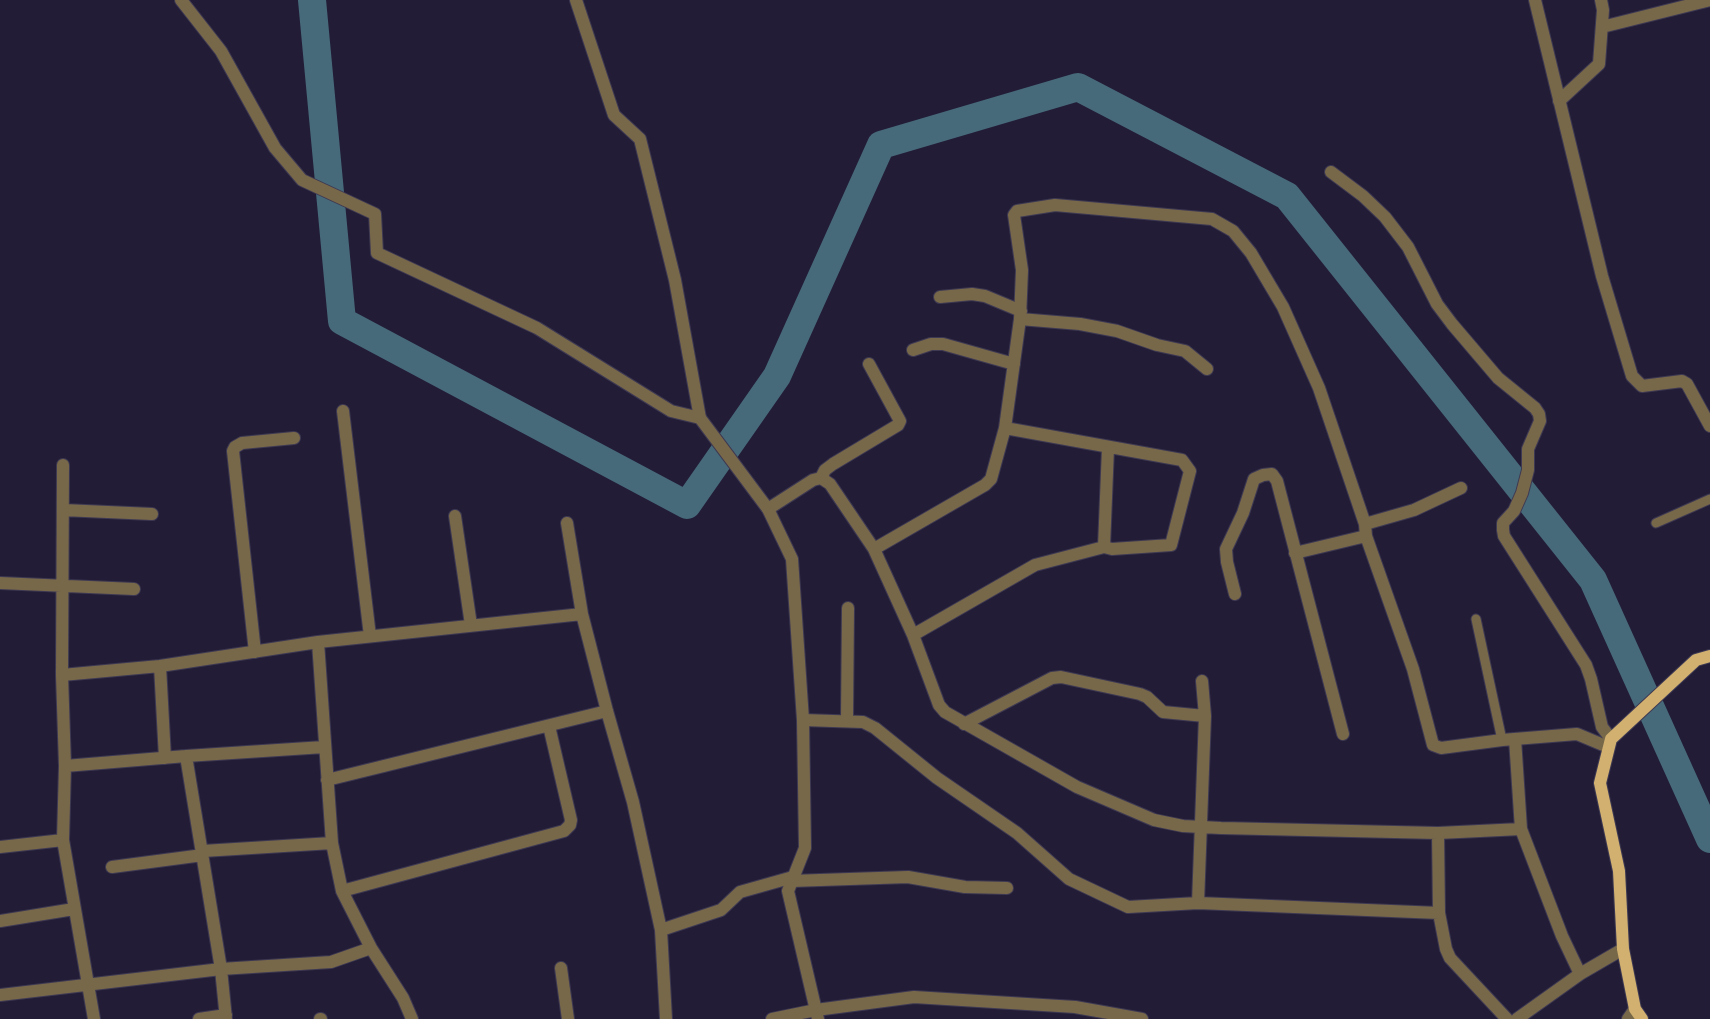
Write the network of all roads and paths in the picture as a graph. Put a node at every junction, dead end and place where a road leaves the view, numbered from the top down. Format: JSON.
{"nodes":[{"id":1,"x":181,"y":0,"type":"edge"},
{"id":2,"x":576,"y":0,"type":"edge"},
{"id":3,"x":1534,"y":0,"type":"edge"},
{"id":4,"x":1601,"y":0,"type":"edge"},
{"id":5,"x":1710,"y":0,"type":"edge"},
{"id":6,"x":1602,"y":26,"type":"junction"},
{"id":7,"x":1559,"y":101,"type":"junction"},
{"id":8,"x":1331,"y":172,"type":"dead end"},
{"id":9,"x":940,"y":297,"type":"dead end"},
{"id":10,"x":1021,"y":315,"type":"junction"},
{"id":11,"x":913,"y":350,"type":"dead end"},
{"id":12,"x":869,"y":364,"type":"dead end"},
{"id":13,"x":1014,"y":364,"type":"junction"},
{"id":14,"x":1207,"y":369,"type":"dead end"},
{"id":15,"x":343,"y":411,"type":"dead end"},
{"id":16,"x":701,"y":418,"type":"junction"},
{"id":17,"x":1710,"y":426,"type":"edge"},
{"id":18,"x":1005,"y":428,"type":"junction"},
{"id":19,"x":294,"y":438,"type":"dead end"},
{"id":20,"x":1108,"y":448,"type":"junction"},
{"id":21,"x":63,"y":465,"type":"dead end"},
{"id":22,"x":821,"y":478,"type":"junction"},
{"id":23,"x":1461,"y":488,"type":"dead end"},
{"id":24,"x":1710,"y":499,"type":"edge"},
{"id":25,"x":768,"y":509,"type":"junction"},
{"id":26,"x":63,"y":510,"type":"junction"},
{"id":27,"x":152,"y":514,"type":"dead end"},
{"id":28,"x":455,"y":516,"type":"dead end"},
{"id":29,"x":567,"y":523,"type":"dead end"},
{"id":30,"x":1656,"y":524,"type":"dead end"},
{"id":31,"x":1366,"y":530,"type":"junction"},
{"id":32,"x":1104,"y":547,"type":"junction"},
{"id":33,"x":874,"y":549,"type":"junction"},
{"id":34,"x":1295,"y":552,"type":"junction"},
{"id":35,"x":0,"y":582,"type":"edge"},
{"id":36,"x":63,"y":587,"type":"junction"},
{"id":37,"x":134,"y":588,"type":"dead end"},
{"id":38,"x":1236,"y":594,"type":"dead end"},
{"id":39,"x":848,"y":608,"type":"dead end"},
{"id":40,"x":582,"y":614,"type":"junction"},
{"id":41,"x":1476,"y":619,"type":"dead end"},
{"id":42,"x":471,"y":625,"type":"junction"},
{"id":43,"x":913,"y":635,"type":"junction"},
{"id":44,"x":370,"y":636,"type":"junction"},
{"id":45,"x":318,"y":642,"type":"junction"},
{"id":46,"x":254,"y":652,"type":"junction"},
{"id":47,"x":1710,"y":656,"type":"edge"},
{"id":48,"x":160,"y":666,"type":"junction"},
{"id":49,"x":62,"y":675,"type":"junction"},
{"id":50,"x":1202,"y":681,"type":"dead end"},
{"id":51,"x":607,"y":711,"type":"junction"},
{"id":52,"x":1205,"y":716,"type":"junction"},
{"id":53,"x":803,"y":720,"type":"junction"},
{"id":54,"x":847,"y":720,"type":"junction"},
{"id":55,"x":964,"y":724,"type":"junction"},
{"id":56,"x":549,"y":726,"type":"junction"},
{"id":57,"x":1343,"y":734,"type":"dead end"},
{"id":58,"x":1515,"y":739,"type":"junction"},
{"id":59,"x":1502,"y":740,"type":"junction"},
{"id":60,"x":1610,"y":741,"type":"junction"},
{"id":61,"x":324,"y":747,"type":"junction"},
{"id":62,"x":186,"y":756,"type":"junction"},
{"id":63,"x":165,"y":758,"type":"junction"},
{"id":64,"x":65,"y":766,"type":"junction"},
{"id":65,"x":327,"y":780,"type":"junction"},
{"id":66,"x":1202,"y":826,"type":"junction"},
{"id":67,"x":1521,"y":829,"type":"junction"},
{"id":68,"x":1438,"y":833,"type":"junction"},
{"id":69,"x":63,"y":840,"type":"junction"},
{"id":70,"x":332,"y":843,"type":"junction"},
{"id":71,"x":0,"y":847,"type":"edge"},
{"id":72,"x":203,"y":853,"type":"junction"},
{"id":73,"x":112,"y":867,"type":"dead end"},
{"id":74,"x":792,"y":879,"type":"junction"},
{"id":75,"x":1007,"y":888,"type":"dead end"},
{"id":76,"x":342,"y":891,"type":"junction"},
{"id":77,"x":1198,"y":903,"type":"junction"},
{"id":78,"x":74,"y":909,"type":"junction"},
{"id":79,"x":1439,"y":913,"type":"junction"},
{"id":80,"x":0,"y":921,"type":"edge"},
{"id":81,"x":661,"y":930,"type":"junction"},
{"id":82,"x":371,"y":948,"type":"junction"},
{"id":83,"x":1623,"y":949,"type":"junction"},
{"id":84,"x":561,"y":968,"type":"dead end"},
{"id":85,"x":221,"y":969,"type":"junction"},
{"id":86,"x":1580,"y":974,"type":"junction"},
{"id":87,"x":88,"y":983,"type":"junction"},
{"id":88,"x":0,"y":995,"type":"edge"},
{"id":89,"x":817,"y":1015,"type":"edge"},
{"id":90,"x":1105,"y":1016,"type":"edge"},
{"id":91,"x":1635,"y":1016,"type":"edge"},
{"id":92,"x":226,"y":1017,"type":"edge"},
{"id":93,"x":94,"y":1019,"type":"edge"},
{"id":94,"x":199,"y":1019,"type":"edge"},
{"id":95,"x":412,"y":1019,"type":"edge"},
{"id":96,"x":568,"y":1019,"type":"edge"},
{"id":97,"x":666,"y":1019,"type":"edge"},
{"id":98,"x":772,"y":1019,"type":"edge"},
{"id":99,"x":1142,"y":1019,"type":"edge"},
{"id":100,"x":1507,"y":1019,"type":"edge"},
{"id":101,"x":1517,"y":1019,"type":"edge"}],
"edges":[{"from":1,"to":16,"type":"street"},
{"from":2,"to":16,"type":"street"},
{"from":3,"to":7,"type":"street"},
{"from":4,"to":6,"type":"street"},
{"from":5,"to":6,"type":"street"},
{"from":6,"to":7,"type":"street"},
{"from":7,"to":17,"type":"street"},
{"from":8,"to":60,"type":"street"},
{"from":9,"to":10,"type":"street"},
{"from":10,"to":13,"type":"street"},
{"from":10,"to":14,"type":"street"},
{"from":10,"to":31,"type":"street"},
{"from":11,"to":13,"type":"street"},
{"from":12,"to":22,"type":"street"},
{"from":13,"to":18,"type":"street"},
{"from":15,"to":44,"type":"street"},
{"from":16,"to":25,"type":"street"},
{"from":18,"to":20,"type":"street"},
{"from":18,"to":33,"type":"street"},
{"from":19,"to":46,"type":"street"},
{"from":20,"to":32,"type":"street"},
{"from":20,"to":32,"type":"street"},
{"from":21,"to":26,"type":"street"},
{"from":22,"to":25,"type":"street"},
{"from":22,"to":33,"type":"street"},
{"from":23,"to":31,"type":"street"},
{"from":24,"to":30,"type":"lane"},
{"from":25,"to":53,"type":"street"},
{"from":26,"to":27,"type":"street"},
{"from":26,"to":36,"type":"street"},
{"from":28,"to":42,"type":"street"},
{"from":29,"to":40,"type":"street"},
{"from":31,"to":34,"type":"street"},
{"from":31,"to":59,"type":"street"},
{"from":32,"to":43,"type":"street"},
{"from":33,"to":43,"type":"street"},
{"from":34,"to":38,"type":"street"},
{"from":34,"to":57,"type":"street"},
{"from":35,"to":36,"type":"street"},
{"from":36,"to":37,"type":"street"},
{"from":36,"to":49,"type":"street"},
{"from":39,"to":54,"type":"street"},
{"from":40,"to":42,"type":"street"},
{"from":40,"to":51,"type":"street"},
{"from":41,"to":59,"type":"lane"},
{"from":42,"to":44,"type":"street"},
{"from":43,"to":55,"type":"street"},
{"from":44,"to":45,"type":"street"},
{"from":45,"to":46,"type":"street"},
{"from":45,"to":61,"type":"street"},
{"from":46,"to":48,"type":"street"},
{"from":47,"to":60,"type":"main road"},
{"from":48,"to":49,"type":"street"},
{"from":48,"to":63,"type":"street"},
{"from":49,"to":64,"type":"street"},
{"from":50,"to":52,"type":"street"},
{"from":51,"to":56,"type":"street"},
{"from":51,"to":81,"type":"street"},
{"from":52,"to":55,"type":"street"},
{"from":52,"to":66,"type":"street"},
{"from":53,"to":54,"type":"street"},
{"from":53,"to":74,"type":"street"},
{"from":54,"to":77,"type":"street"},
{"from":55,"to":66,"type":"street"},
{"from":56,"to":65,"type":"street"},
{"from":56,"to":76,"type":"street"},
{"from":58,"to":59,"type":"street"},
{"from":58,"to":60,"type":"street"},
{"from":58,"to":67,"type":"street"},
{"from":60,"to":83,"type":"main road"},
{"from":61,"to":62,"type":"street"},
{"from":61,"to":65,"type":"street"},
{"from":62,"to":63,"type":"street"},
{"from":62,"to":72,"type":"street"},
{"from":63,"to":64,"type":"street"},
{"from":64,"to":69,"type":"street"},
{"from":65,"to":70,"type":"street"},
{"from":66,"to":68,"type":"street"},
{"from":66,"to":77,"type":"street"},
{"from":67,"to":68,"type":"street"},
{"from":67,"to":86,"type":"street"},
{"from":68,"to":79,"type":"street"},
{"from":69,"to":71,"type":"street"},
{"from":69,"to":78,"type":"street"},
{"from":70,"to":72,"type":"street"},
{"from":70,"to":76,"type":"street"},
{"from":72,"to":73,"type":"street"},
{"from":72,"to":85,"type":"street"},
{"from":74,"to":75,"type":"street"},
{"from":74,"to":81,"type":"street"},
{"from":74,"to":89,"type":"street"},
{"from":76,"to":82,"type":"street"},
{"from":77,"to":79,"type":"street"},
{"from":78,"to":80,"type":"street"},
{"from":78,"to":87,"type":"street"},
{"from":79,"to":100,"type":"street"},
{"from":81,"to":97,"type":"street"},
{"from":82,"to":85,"type":"street"},
{"from":82,"to":95,"type":"street"},
{"from":83,"to":86,"type":"street"},
{"from":83,"to":91,"type":"main road"},
{"from":84,"to":96,"type":"street"},
{"from":85,"to":87,"type":"street"},
{"from":85,"to":92,"type":"street"},
{"from":86,"to":101,"type":"street"},
{"from":87,"to":88,"type":"street"},
{"from":87,"to":93,"type":"street"},
{"from":89,"to":90,"type":"street"},
{"from":89,"to":98,"type":"street"},
{"from":90,"to":99,"type":"street"},
{"from":92,"to":94,"type":"street"}]}
